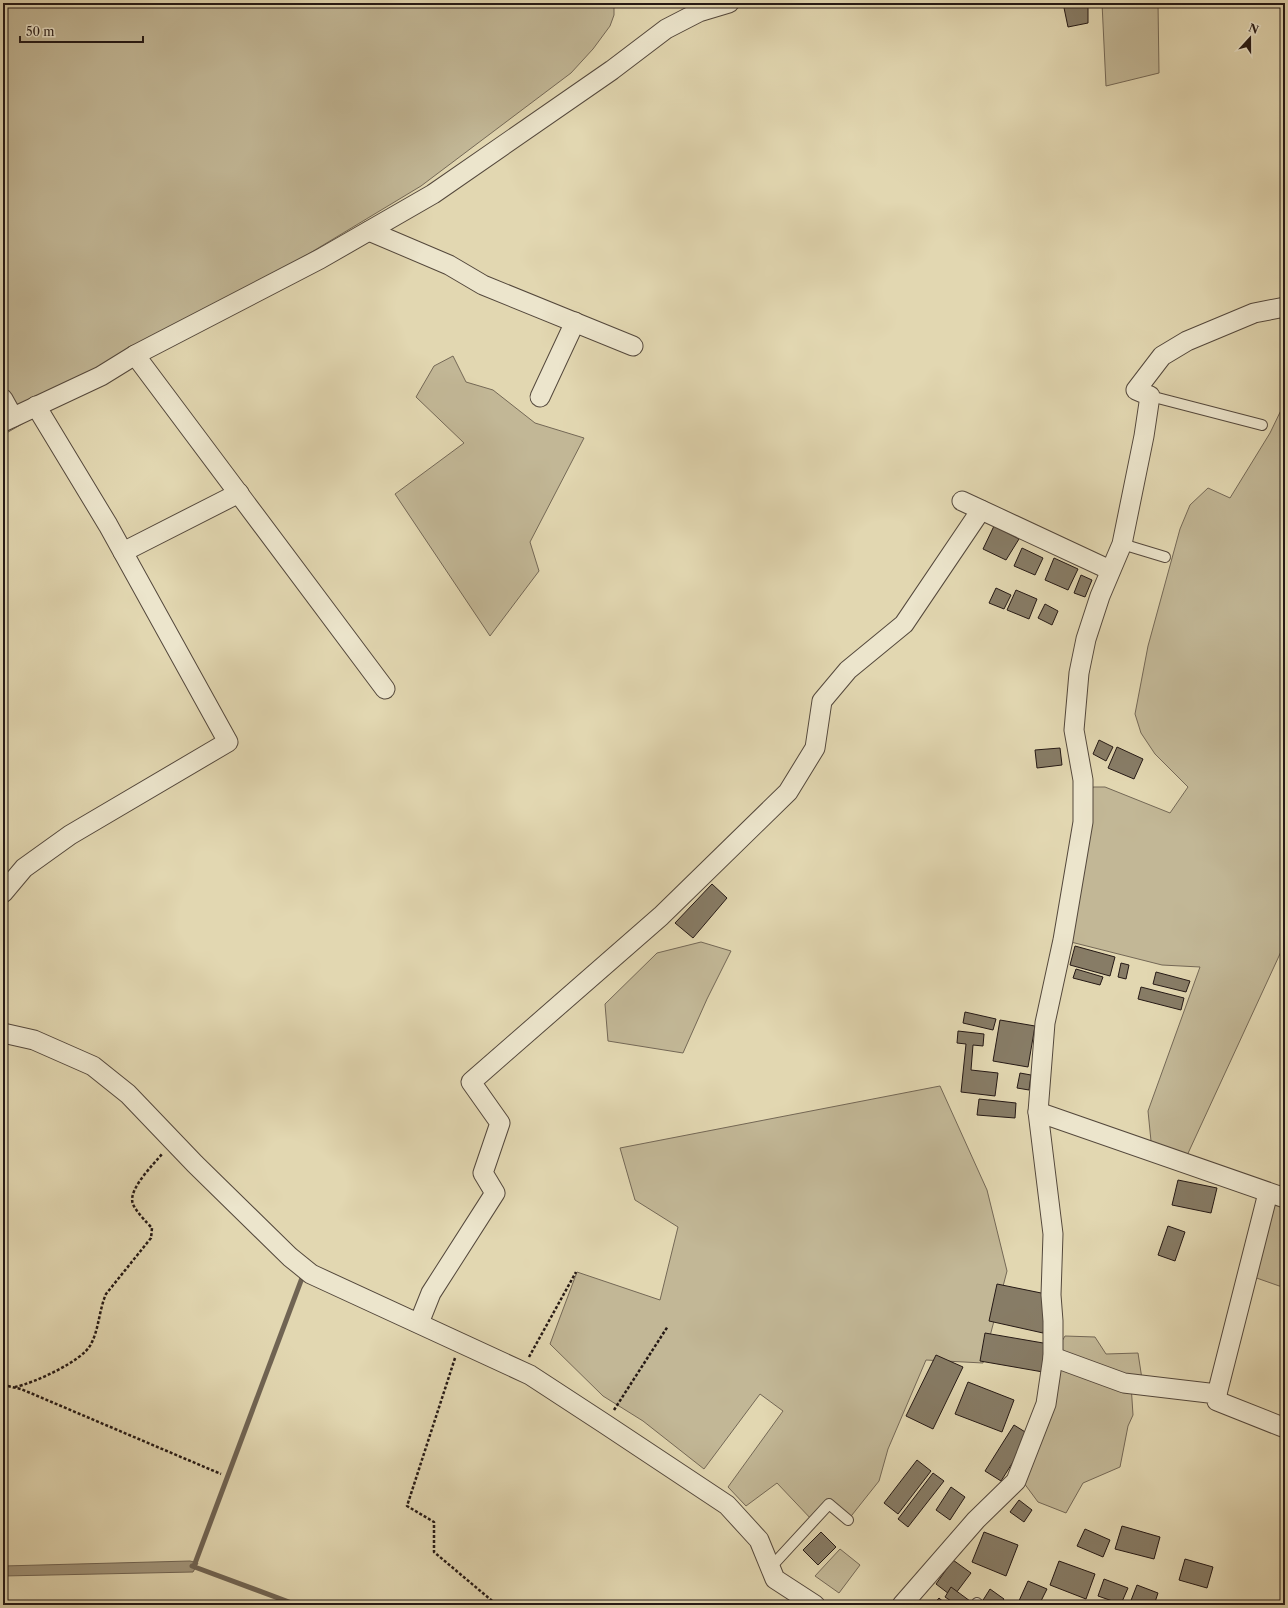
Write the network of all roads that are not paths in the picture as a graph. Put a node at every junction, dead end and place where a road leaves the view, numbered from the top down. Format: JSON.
{"nodes":[{"id":1,"x":729,"y":3,"type":"edge"},
{"id":2,"x":368,"y":231,"type":"junction"},
{"id":3,"x":1285,"y":307,"type":"edge"},
{"id":4,"x":575,"y":322,"type":"junction"},
{"id":5,"x":633,"y":346,"type":"dead end"},
{"id":6,"x":135,"y":355,"type":"junction"},
{"id":7,"x":1150,"y":396,"type":"junction"},
{"id":8,"x":540,"y":398,"type":"dead end"},
{"id":9,"x":3,"y":399,"type":"edge"},
{"id":10,"x":36,"y":406,"type":"junction"},
{"id":11,"x":8,"y":420,"type":"edge"},
{"id":12,"x":1262,"y":425,"type":"dead end"},
{"id":13,"x":238,"y":493,"type":"junction"},
{"id":14,"x":962,"y":501,"type":"dead end"},
{"id":15,"x":981,"y":510,"type":"junction"},
{"id":16,"x":1122,"y":544,"type":"junction"},
{"id":17,"x":123,"y":552,"type":"junction"},
{"id":18,"x":1165,"y":557,"type":"dead end"},
{"id":19,"x":1110,"y":570,"type":"junction"},
{"id":20,"x":385,"y":688,"type":"dead end"},
{"id":21,"x":3,"y":892,"type":"edge"},
{"id":22,"x":3,"y":1033,"type":"edge"},
{"id":23,"x":1038,"y":1112,"type":"junction"},
{"id":24,"x":1277,"y":1196,"type":"edge"},
{"id":25,"x":416,"y":1322,"type":"junction"},
{"id":26,"x":1053,"y":1357,"type":"junction"},
{"id":27,"x":1217,"y":1394,"type":"junction"},
{"id":28,"x":1285,"y":1428,"type":"edge"},
{"id":29,"x":848,"y":1520,"type":"dead end"},
{"id":30,"x":771,"y":1567,"type":"junction"},
{"id":31,"x":814,"y":1605,"type":"edge"},
{"id":32,"x":902,"y":1605,"type":"edge"}],
"edges":[{"from":1,"to":2,"type":"street"},
{"from":2,"to":4,"type":"street"},
{"from":2,"to":6,"type":"street"},
{"from":3,"to":7,"type":"street"},
{"from":4,"to":5,"type":"street"},
{"from":4,"to":8,"type":"street"},
{"from":6,"to":10,"type":"street"},
{"from":6,"to":13,"type":"street"},
{"from":7,"to":12,"type":"lane"},
{"from":7,"to":16,"type":"street"},
{"from":9,"to":11,"type":"street"},
{"from":10,"to":11,"type":"street"},
{"from":10,"to":17,"type":"street"},
{"from":13,"to":17,"type":"street"},
{"from":13,"to":20,"type":"street"},
{"from":14,"to":15,"type":"street"},
{"from":15,"to":19,"type":"street"},
{"from":15,"to":25,"type":"street"},
{"from":16,"to":18,"type":"lane"},
{"from":16,"to":19,"type":"street"},
{"from":17,"to":21,"type":"street"},
{"from":19,"to":23,"type":"street"},
{"from":22,"to":25,"type":"street"},
{"from":23,"to":24,"type":"street"},
{"from":23,"to":26,"type":"street"},
{"from":24,"to":27,"type":"street"},
{"from":25,"to":30,"type":"street"},
{"from":26,"to":27,"type":"street"},
{"from":26,"to":32,"type":"street"},
{"from":27,"to":28,"type":"street"},
{"from":29,"to":30,"type":"lane"},
{"from":30,"to":31,"type":"street"}]}
